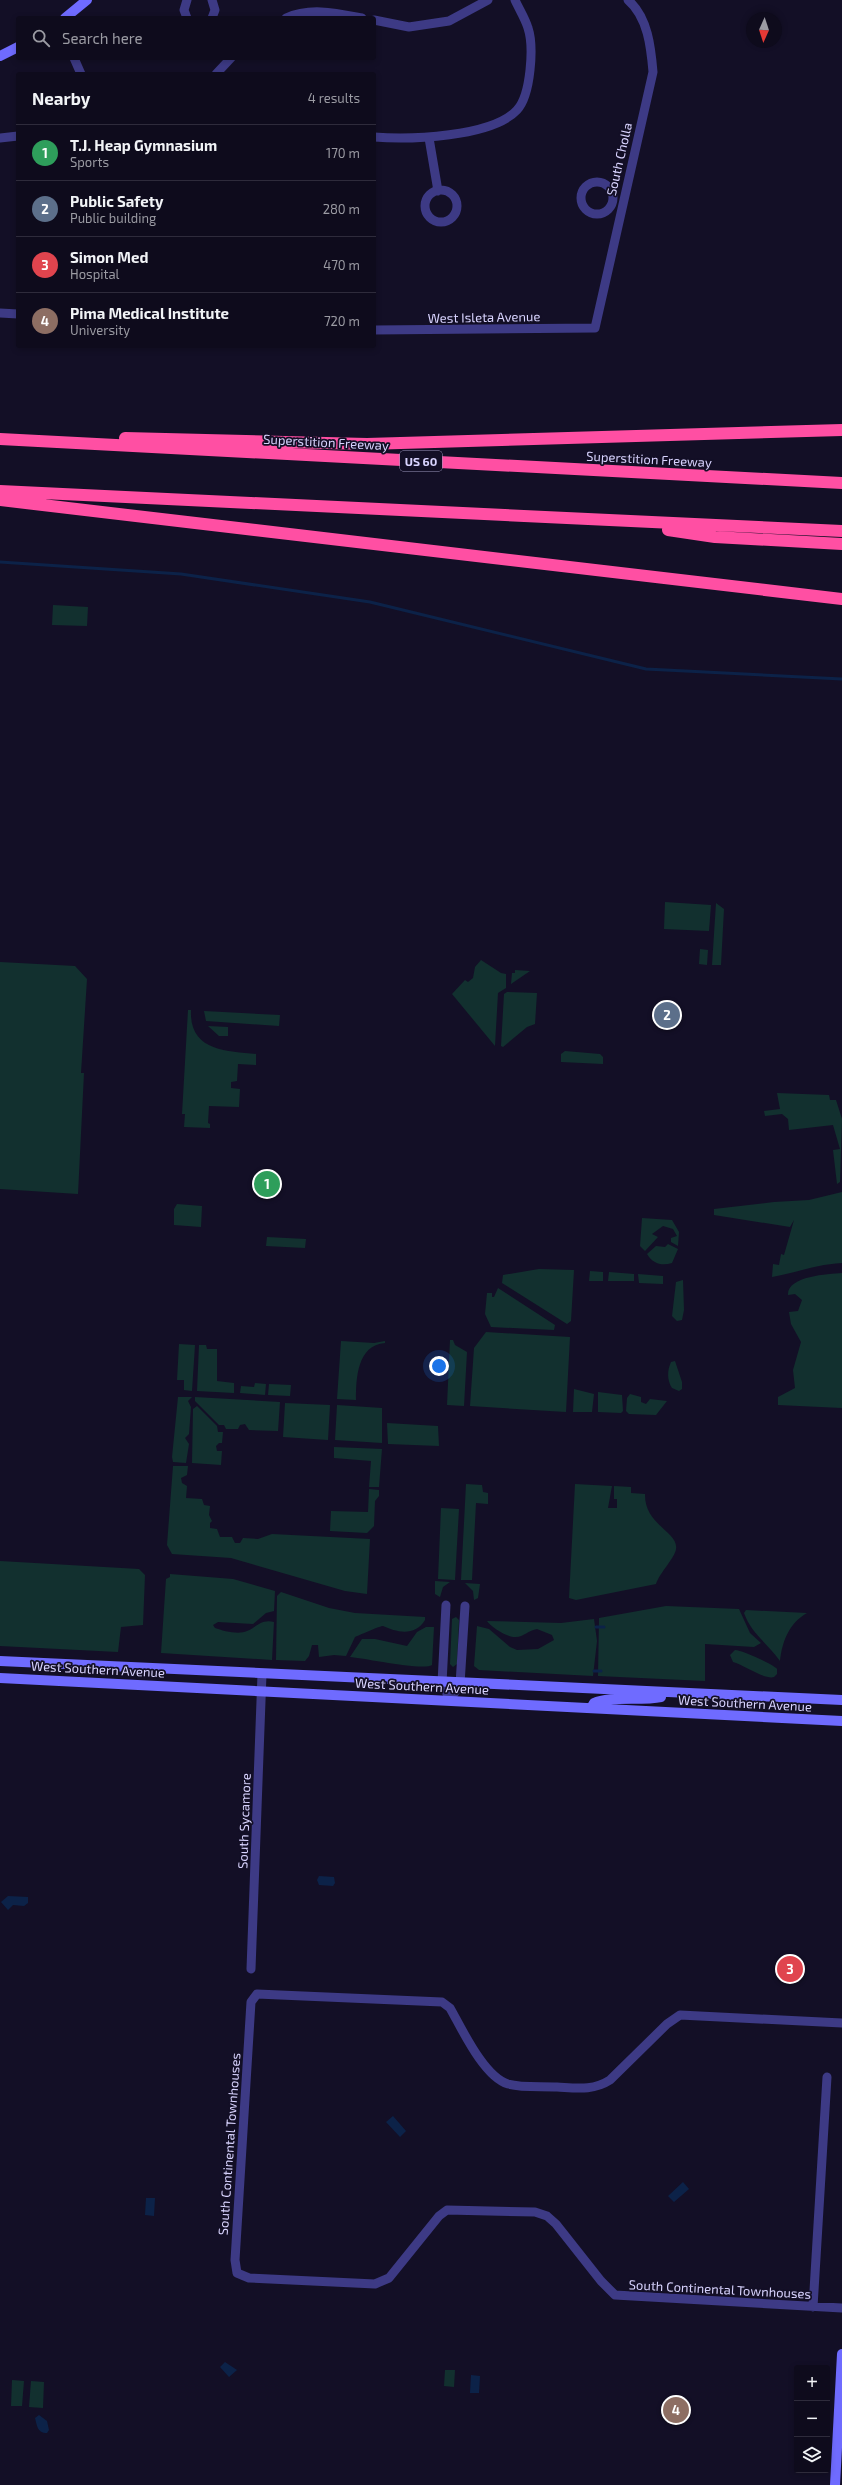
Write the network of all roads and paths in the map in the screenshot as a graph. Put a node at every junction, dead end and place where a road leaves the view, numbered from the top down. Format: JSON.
{"nodes":[{"id":1,"x":87,"y":0,"type":"edge"},
{"id":2,"x":187,"y":0,"type":"edge"},
{"id":3,"x":212,"y":0,"type":"edge"},
{"id":4,"x":488,"y":0,"type":"edge"},
{"id":5,"x":515,"y":0,"type":"edge"},
{"id":6,"x":628,"y":0,"type":"edge"},
{"id":7,"x":67,"y":16,"type":"edge"},
{"id":8,"x":186,"y":16,"type":"edge"},
{"id":9,"x":213,"y":16,"type":"edge"},
{"id":10,"x":291,"y":16,"type":"edge"},
{"id":11,"x":352,"y":16,"type":"edge"},
{"id":12,"x":376,"y":20,"type":"edge"},
{"id":13,"x":16,"y":48,"type":"edge"},
{"id":14,"x":0,"y":56,"type":"edge"},
{"id":15,"x":75,"y":60,"type":"edge"},
{"id":16,"x":229,"y":60,"type":"edge"},
{"id":17,"x":81,"y":72,"type":"edge"},
{"id":18,"x":218,"y":72,"type":"edge"},
{"id":19,"x":16,"y":136,"type":"edge"},
{"id":20,"x":376,"y":137,"type":"edge"},
{"id":21,"x":0,"y":138,"type":"edge"},
{"id":22,"x":430,"y":138,"type":"junction"},
{"id":23,"x":438,"y":191,"type":"dead end"},
{"id":24,"x":612,"y":202,"type":"dead end"},
{"id":25,"x":622,"y":204,"type":"junction"},
{"id":26,"x":0,"y":313,"type":"edge"},
{"id":27,"x":16,"y":314,"type":"edge"},
{"id":28,"x":595,"y":328,"type":"joint"},
{"id":29,"x":376,"y":330,"type":"edge"},
{"id":30,"x":842,"y":430,"type":"edge"},
{"id":31,"x":0,"y":435,"type":"edge"},
{"id":32,"x":0,"y":440,"type":"edge"},
{"id":33,"x":842,"y":484,"type":"edge"},
{"id":34,"x":0,"y":491,"type":"edge"},
{"id":35,"x":0,"y":500,"type":"edge"},
{"id":36,"x":595,"y":520,"type":"junction"},
{"id":37,"x":842,"y":531,"type":"edge"},
{"id":38,"x":842,"y":544,"type":"edge"},
{"id":39,"x":842,"y":599,"type":"edge"},
{"id":40,"x":446,"y":1605,"type":"dead end"},
{"id":41,"x":465,"y":1606,"type":"dead end"},
{"id":42,"x":0,"y":1660,"type":"edge"},
{"id":43,"x":262,"y":1674,"type":"junction"},
{"id":44,"x":0,"y":1678,"type":"edge"},
{"id":45,"x":442,"y":1683,"type":"junction"},
{"id":46,"x":460,"y":1684,"type":"junction"},
{"id":47,"x":262,"y":1690,"type":"junction"},
{"id":48,"x":679,"y":1694,"type":"junction"},
{"id":49,"x":450,"y":1700,"type":"junction"},
{"id":50,"x":842,"y":1700,"type":"edge"},
{"id":51,"x":591,"y":1708,"type":"junction"},
{"id":52,"x":842,"y":1721,"type":"edge"},
{"id":53,"x":251,"y":1969,"type":"dead end"},
{"id":54,"x":842,"y":2023,"type":"edge"},
{"id":55,"x":827,"y":2077,"type":"dead end"},
{"id":56,"x":813,"y":2307,"type":"junction"},
{"id":57,"x":842,"y":2308,"type":"edge"},
{"id":58,"x":842,"y":2354,"type":"edge"},
{"id":59,"x":835,"y":2485,"type":"edge"}],
"edges":[{"from":1,"to":7,"type":"main road"},
{"from":2,"to":8,"type":"street"},
{"from":3,"to":9,"type":"street"},
{"from":4,"to":12,"type":"street"},
{"from":5,"to":22,"type":"street"},
{"from":6,"to":25,"type":"street","name":"South Cholla"},
{"from":10,"to":11,"type":"street"},
{"from":13,"to":14,"type":"main road"},
{"from":15,"to":17,"type":"street"},
{"from":16,"to":18,"type":"street"},
{"from":19,"to":21,"type":"street"},
{"from":20,"to":22,"type":"street"},
{"from":22,"to":23,"type":"street"},
{"from":24,"to":25,"type":"street"},
{"from":25,"to":28,"type":"street","name":"South Cholla"},
{"from":26,"to":27,"type":"street"},
{"from":28,"to":29,"type":"street","name":"West Isleta Avenue"},
{"from":30,"to":31,"type":"highway"},
{"from":32,"to":33,"type":"highway","name":"Superstition Freeway","number":"US 60"},
{"from":34,"to":36,"type":"highway"},
{"from":35,"to":39,"type":"highway"},
{"from":36,"to":37,"type":"highway"},
{"from":36,"to":38,"type":"highway"},
{"from":40,"to":45,"type":"street"},
{"from":41,"to":46,"type":"street"},
{"from":42,"to":43,"type":"main road","name":"West Southern Avenue"},
{"from":43,"to":45,"type":"main road","name":"West Southern Avenue"},
{"from":43,"to":47,"type":"street","name":"South Sycamore"},
{"from":44,"to":47,"type":"main road","name":"West Southern Avenue"},
{"from":45,"to":46,"type":"main road","name":"West Southern Avenue"},
{"from":45,"to":49,"type":"street"},
{"from":46,"to":48,"type":"main road","name":"West Southern Avenue"},
{"from":46,"to":49,"type":"street"},
{"from":47,"to":49,"type":"main road","name":"West Southern Avenue"},
{"from":47,"to":53,"type":"street","name":"South Sycamore"},
{"from":48,"to":50,"type":"main road","name":"West Southern Avenue"},
{"from":48,"to":51,"type":"main road"},
{"from":49,"to":51,"type":"main road","name":"West Southern Avenue"},
{"from":51,"to":52,"type":"main road","name":"West Southern Avenue"},
{"from":54,"to":56,"type":"street","name":"South Continental Townhouses"},
{"from":55,"to":56,"type":"street"},
{"from":56,"to":57,"type":"street","name":"South Continental Townhouses"},
{"from":58,"to":59,"type":"main road"}]}
